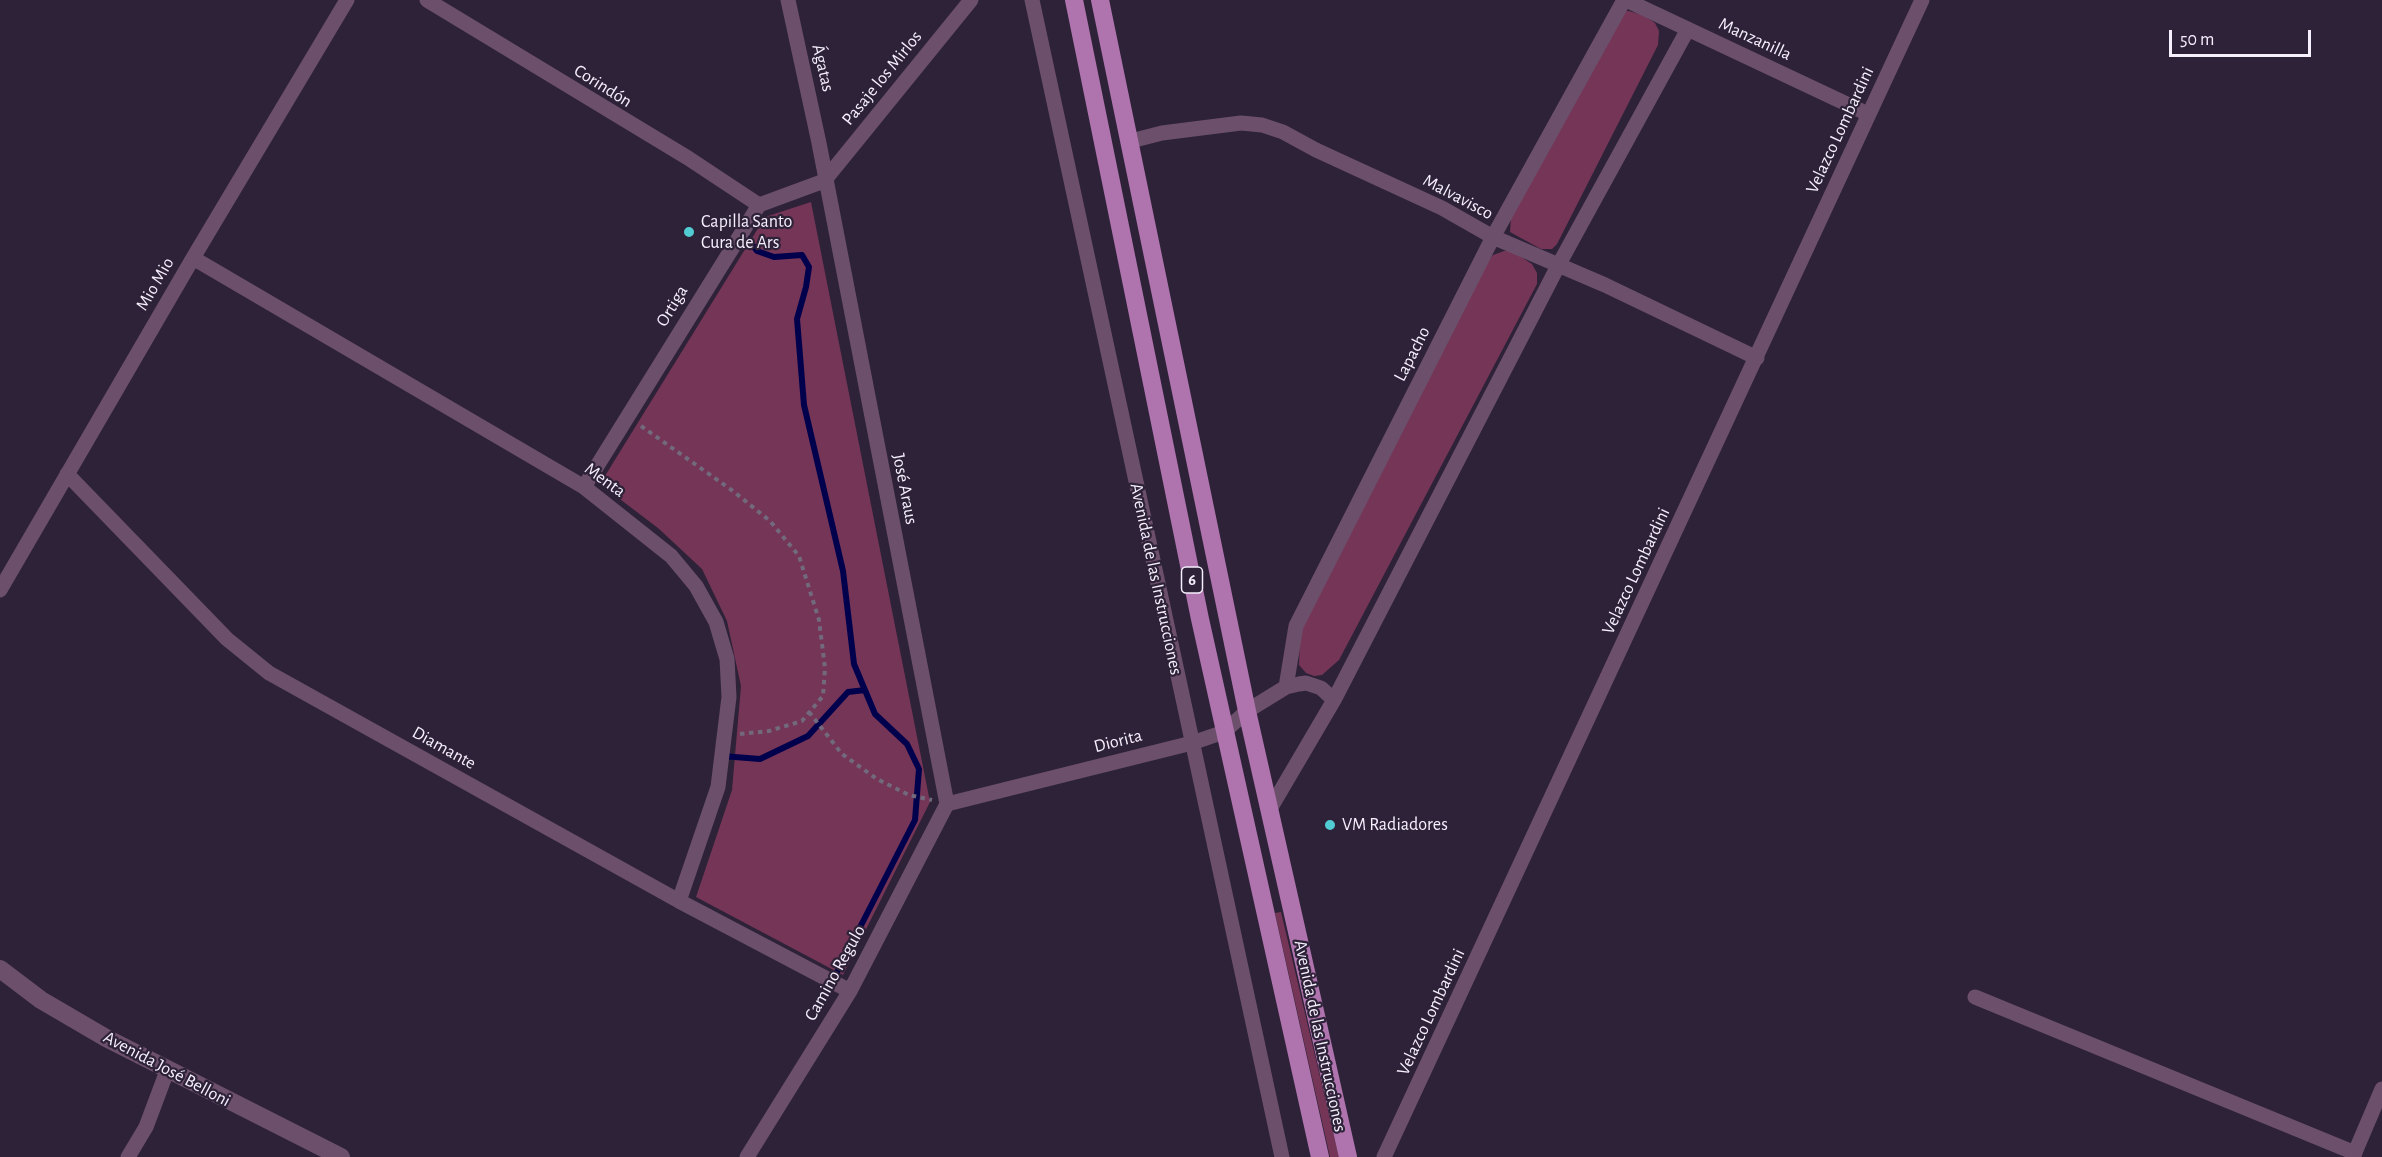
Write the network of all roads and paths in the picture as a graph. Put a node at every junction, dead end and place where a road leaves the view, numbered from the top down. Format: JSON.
{"nodes":[{"id":1,"x":347,"y":0,"type":"edge"},
{"id":2,"x":427,"y":0,"type":"edge"},
{"id":3,"x":788,"y":0,"type":"edge"},
{"id":4,"x":970,"y":0,"type":"edge"},
{"id":5,"x":1032,"y":0,"type":"edge"},
{"id":6,"x":1074,"y":0,"type":"edge"},
{"id":7,"x":1100,"y":0,"type":"edge"},
{"id":8,"x":1625,"y":0,"type":"edge"},
{"id":9,"x":1922,"y":0,"type":"edge"},
{"id":10,"x":1688,"y":29,"type":"junction"},
{"id":11,"x":1868,"y":114,"type":"junction"},
{"id":12,"x":1131,"y":141,"type":"junction"},
{"id":13,"x":824,"y":181,"type":"junction"},
{"id":14,"x":759,"y":205,"type":"junction"},
{"id":15,"x":1493,"y":237,"type":"junction"},
{"id":16,"x":193,"y":258,"type":"junction"},
{"id":17,"x":1558,"y":266,"type":"junction"},
{"id":18,"x":1757,"y":358,"type":"junction"},
{"id":19,"x":628,"y":416,"type":"junction"},
{"id":20,"x":67,"y":474,"type":"junction"},
{"id":21,"x":584,"y":488,"type":"junction"},
{"id":22,"x":0,"y":590,"type":"edge"},
{"id":23,"x":1286,"y":687,"type":"junction"},
{"id":24,"x":1334,"y":700,"type":"junction"},
{"id":25,"x":1247,"y":711,"type":"junction"},
{"id":26,"x":810,"y":714,"type":"junction"},
{"id":27,"x":1224,"y":732,"type":"junction"},
{"id":28,"x":724,"y":736,"type":"junction"},
{"id":29,"x":1192,"y":742,"type":"junction"},
{"id":30,"x":930,"y":800,"type":"dead end"},
{"id":31,"x":947,"y":804,"type":"junction"},
{"id":32,"x":1270,"y":809,"type":"junction"},
{"id":33,"x":679,"y":901,"type":"junction"},
{"id":34,"x":0,"y":969,"type":"edge"},
{"id":35,"x":850,"y":991,"type":"junction"},
{"id":36,"x":1975,"y":997,"type":"dead end"},
{"id":37,"x":167,"y":1071,"type":"junction"},
{"id":38,"x":2382,"y":1089,"type":"edge"},
{"id":39,"x":2354,"y":1155,"type":"edge"},
{"id":40,"x":337,"y":1156,"type":"edge"},
{"id":41,"x":128,"y":1157,"type":"edge"},
{"id":42,"x":747,"y":1157,"type":"edge"},
{"id":43,"x":1282,"y":1157,"type":"edge"},
{"id":44,"x":1320,"y":1157,"type":"edge"},
{"id":45,"x":1348,"y":1157,"type":"edge"},
{"id":46,"x":1383,"y":1157,"type":"edge"}],
"edges":[{"from":1,"to":16,"type":"street","name":"Mio Mio"},
{"from":2,"to":14,"type":"street","name":"Corindón"},
{"from":3,"to":13,"type":"street","name":"Ágatas"},
{"from":4,"to":13,"type":"street","name":"Pasaje los Mirlos"},
{"from":5,"to":29,"type":"street","name":"Avenida de las Instrucciones"},
{"from":6,"to":27,"type":"main road","name":"Avenida de las Instrucciones","number":"6"},
{"from":7,"to":12,"type":"main road","name":"Avenida de las Instrucciones","number":"6"},
{"from":8,"to":10,"type":"street","name":"Manzanilla"},
{"from":8,"to":15,"type":"street","name":"Lapacho"},
{"from":9,"to":11,"type":"street","name":"Velazco Lombardini"},
{"from":10,"to":11,"type":"street","name":"Manzanilla"},
{"from":10,"to":17,"type":"street"},
{"from":11,"to":18,"type":"street","name":"Velazco Lombardini"},
{"from":12,"to":15,"type":"street","name":"Malvavisco"},
{"from":12,"to":25,"type":"main road","name":"Avenida de las Instrucciones","number":"6"},
{"from":13,"to":14,"type":"street"},
{"from":13,"to":31,"type":"street","name":"José Araus"},
{"from":14,"to":19,"type":"street","name":"Ortiga"},
{"from":15,"to":17,"type":"street","name":"Malvavisco"},
{"from":15,"to":23,"type":"street","name":"Lapacho"},
{"from":16,"to":20,"type":"street","name":"Mio Mio"},
{"from":16,"to":21,"type":"street","name":"Menta"},
{"from":17,"to":18,"type":"street","name":"Malvavisco"},
{"from":17,"to":24,"type":"street"},
{"from":18,"to":46,"type":"street","name":"Velazco Lombardini"},
{"from":19,"to":21,"type":"street","name":"Ortiga"},
{"from":19,"to":26,"type":"path"},
{"from":20,"to":22,"type":"street","name":"Mio Mio"},
{"from":20,"to":33,"type":"street","name":"Diamante"},
{"from":21,"to":28,"type":"street","name":"Menta"},
{"from":23,"to":24,"type":"street"},
{"from":23,"to":25,"type":"street","name":"Diorita"},
{"from":24,"to":32,"type":"street"},
{"from":25,"to":27,"type":"street","name":"Diorita"},
{"from":25,"to":32,"type":"main road","name":"Avenida de las Instrucciones","number":"6"},
{"from":26,"to":28,"type":"path"},
{"from":26,"to":30,"type":"path"},
{"from":27,"to":29,"type":"street","name":"Diorita"},
{"from":27,"to":44,"type":"main road","name":"Avenida de las Instrucciones","number":"6"},
{"from":28,"to":33,"type":"street","name":"Menta"},
{"from":29,"to":31,"type":"street","name":"Diorita"},
{"from":29,"to":43,"type":"street","name":"Avenida de las Instrucciones"},
{"from":31,"to":35,"type":"street","name":"Camino Regulo"},
{"from":32,"to":45,"type":"main road","name":"Avenida de las Instrucciones","number":"6"},
{"from":33,"to":35,"type":"street","name":"Diamante"},
{"from":34,"to":37,"type":"street","name":"Avenida José Belloni"},
{"from":35,"to":42,"type":"street","name":"Camino Regulo"},
{"from":36,"to":39,"type":"street"},
{"from":37,"to":40,"type":"street","name":"Avenida José Belloni"},
{"from":37,"to":41,"type":"street"},
{"from":38,"to":39,"type":"street"}]}
